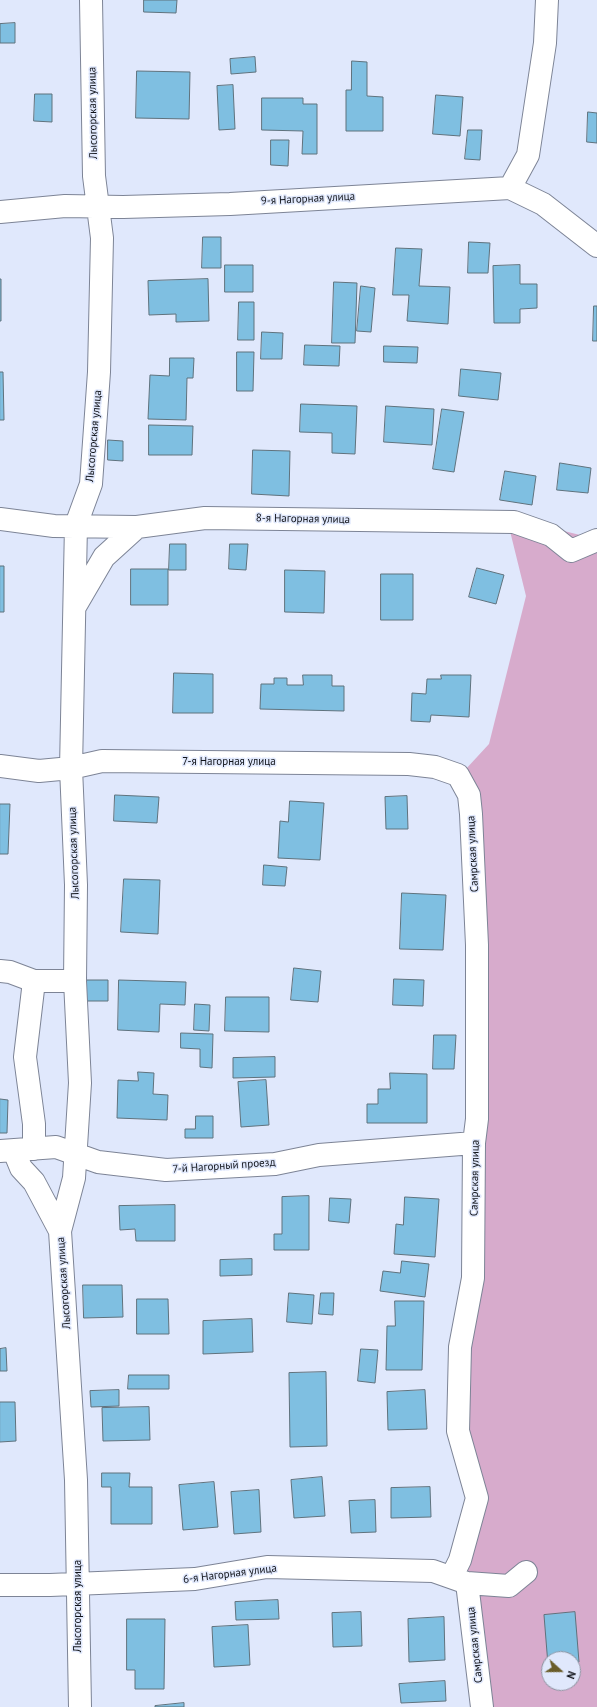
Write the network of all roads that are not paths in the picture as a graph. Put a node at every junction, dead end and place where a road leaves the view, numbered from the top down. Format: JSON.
{"nodes":[{"id":1,"x":91,"y":0,"type":"edge"},
{"id":2,"x":547,"y":0,"type":"edge"},
{"id":3,"x":510,"y":188,"type":"junction"},
{"id":4,"x":98,"y":205,"type":"junction"},
{"id":5,"x":0,"y":212,"type":"edge"},
{"id":6,"x":597,"y":246,"type":"edge"},
{"id":7,"x":0,"y":519,"type":"edge"},
{"id":8,"x":76,"y":525,"type":"junction"},
{"id":9,"x":137,"y":527,"type":"junction"},
{"id":10,"x":597,"y":540,"type":"edge"},
{"id":11,"x":74,"y":608,"type":"junction"},
{"id":12,"x":0,"y":766,"type":"edge"},
{"id":13,"x":71,"y":768,"type":"junction"},
{"id":14,"x":458,"y":775,"type":"joint"},
{"id":15,"x":0,"y":971,"type":"edge"},
{"id":16,"x":34,"y":981,"type":"junction"},
{"id":17,"x":75,"y":981,"type":"junction"},
{"id":18,"x":474,"y":1143,"type":"junction"},
{"id":19,"x":16,"y":1150,"type":"edge"},
{"id":20,"x":77,"y":1154,"type":"junction"},
{"id":21,"x":60,"y":1231,"type":"junction"},
{"id":22,"x":526,"y":1572,"type":"dead end"},
{"id":23,"x":460,"y":1580,"type":"junction"},
{"id":24,"x":78,"y":1584,"type":"junction"},
{"id":25,"x":0,"y":1585,"type":"edge"},
{"id":26,"x":80,"y":1707,"type":"edge"},
{"id":27,"x":482,"y":1707,"type":"edge"}],
"edges":[{"from":1,"to":4,"type":"street","name":"Лысогорская улица"},
{"from":2,"to":3,"type":"street"},
{"from":3,"to":4,"type":"street","name":"9-я Нагорная улица"},
{"from":3,"to":6,"type":"street","name":"9-я Нагорная улица"},
{"from":4,"to":5,"type":"street","name":"9-я Нагорная улица"},
{"from":4,"to":8,"type":"street","name":"Лысогорская улица"},
{"from":7,"to":8,"type":"street","name":"8-я Нагорная улица"},
{"from":8,"to":9,"type":"street","name":"8-я Нагорная улица"},
{"from":8,"to":11,"type":"street","name":"Лысогорская улица"},
{"from":9,"to":10,"type":"street","name":"8-я Нагорная улица"},
{"from":9,"to":11,"type":"street"},
{"from":11,"to":13,"type":"street","name":"Лысогорская улица"},
{"from":12,"to":13,"type":"street","name":"7-я Нагорная улица"},
{"from":13,"to":14,"type":"street","name":"7-я Нагорная улица"},
{"from":13,"to":17,"type":"street","name":"Лысогорская улица"},
{"from":14,"to":18,"type":"street","name":"Самрская улица"},
{"from":15,"to":16,"type":"street"},
{"from":16,"to":17,"type":"street"},
{"from":16,"to":19,"type":"street"},
{"from":17,"to":20,"type":"street","name":"Лысогорская улица"},
{"from":18,"to":20,"type":"street","name":"7-й Нагорный проезд"},
{"from":18,"to":23,"type":"street","name":"Самрская улица"},
{"from":19,"to":20,"type":"street","name":"7-й Нагорный проезд"},
{"from":19,"to":21,"type":"street"},
{"from":20,"to":21,"type":"street","name":"Лысогорская улица"},
{"from":21,"to":24,"type":"street","name":"Лысогорская улица"},
{"from":22,"to":23,"type":"street","name":"6-я Нагорная улица"},
{"from":23,"to":24,"type":"street","name":"6-я Нагорная улица"},
{"from":23,"to":27,"type":"street","name":"Самрская улица"},
{"from":24,"to":25,"type":"street","name":"6-я Нагорная улица"},
{"from":24,"to":26,"type":"street","name":"Лысогорская улица"}]}
